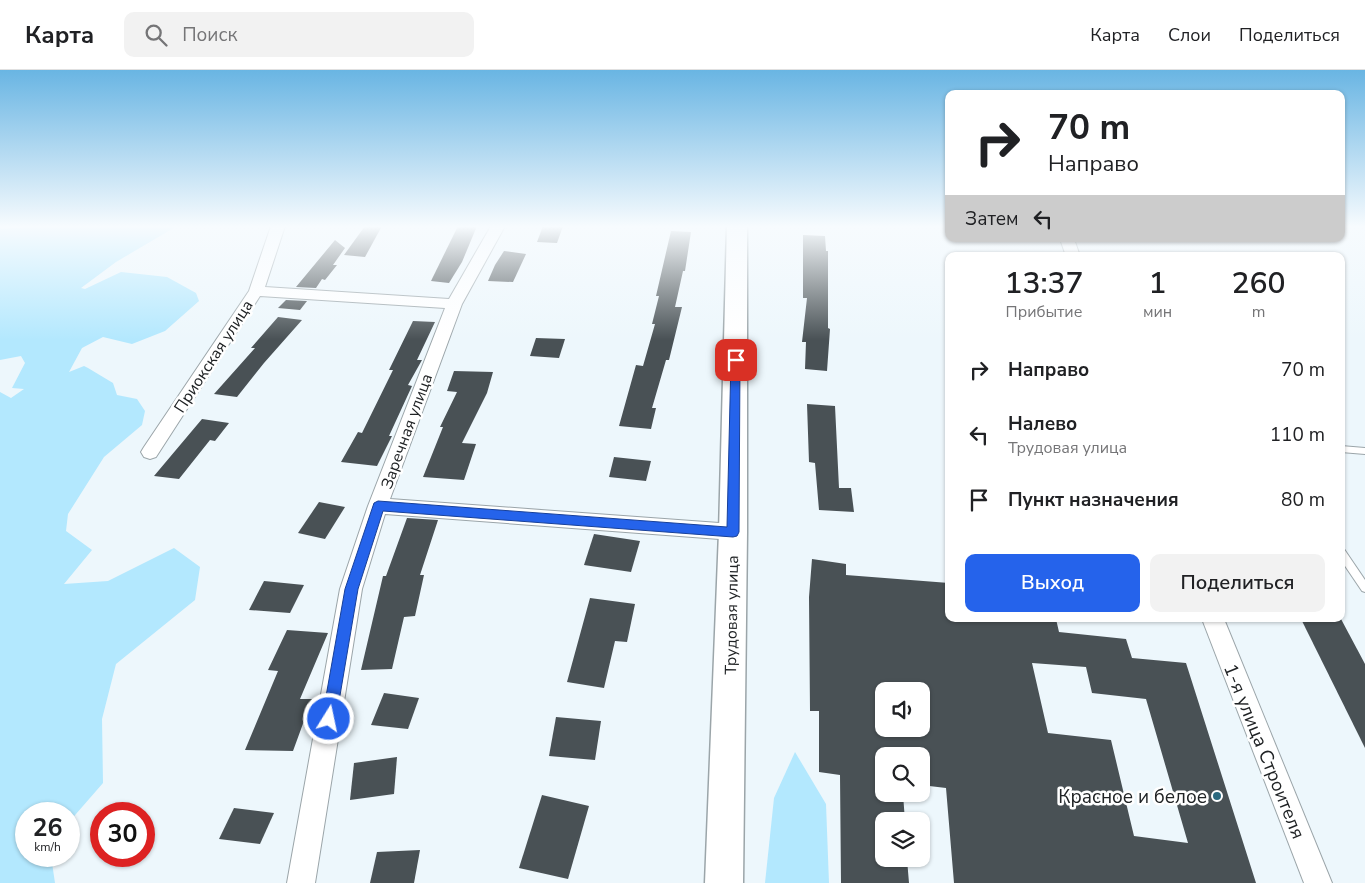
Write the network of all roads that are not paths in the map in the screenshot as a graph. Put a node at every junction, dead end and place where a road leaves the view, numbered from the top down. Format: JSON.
{"nodes":[{"id":1,"x":265,"y":264,"type":"edge"},
{"id":2,"x":477,"y":264,"type":"edge"},
{"id":3,"x":737,"y":264,"type":"edge"},
{"id":4,"x":256,"y":290,"type":"junction"},
{"id":5,"x":454,"y":304,"type":"junction"},
{"id":6,"x":1345,"y":449,"type":"edge"},
{"id":7,"x":1365,"y":451,"type":"edge"},
{"id":8,"x":150,"y":452,"type":"dead end"},
{"id":9,"x":378,"y":506,"type":"junction"},
{"id":10,"x":733,"y":532,"type":"junction"},
{"id":11,"x":1345,"y":558,"type":"edge"},
{"id":12,"x":1365,"y":588,"type":"edge"},
{"id":13,"x":1214,"y":622,"type":"edge"},
{"id":14,"x":301,"y":883,"type":"edge"},
{"id":15,"x":724,"y":883,"type":"edge"},
{"id":16,"x":1318,"y":883,"type":"edge"}],
"edges":[{"from":1,"to":4,"type":"street","name":"Приокская улица"},
{"from":2,"to":5,"type":"street","name":"Заречная улица"},
{"from":3,"to":10,"type":"street","name":"Трудовая улица"},
{"from":4,"to":5,"type":"street"},
{"from":4,"to":8,"type":"street","name":"Приокская улица"},
{"from":5,"to":9,"type":"street","name":"Заречная улица"},
{"from":6,"to":7,"type":"lane"},
{"from":9,"to":10,"type":"street"},
{"from":9,"to":14,"type":"street","name":"Заречная улица"},
{"from":10,"to":15,"type":"street","name":"Трудовая улица"},
{"from":11,"to":12,"type":"lane"},
{"from":13,"to":16,"type":"street","name":"1-я улица Строителя"}]}
